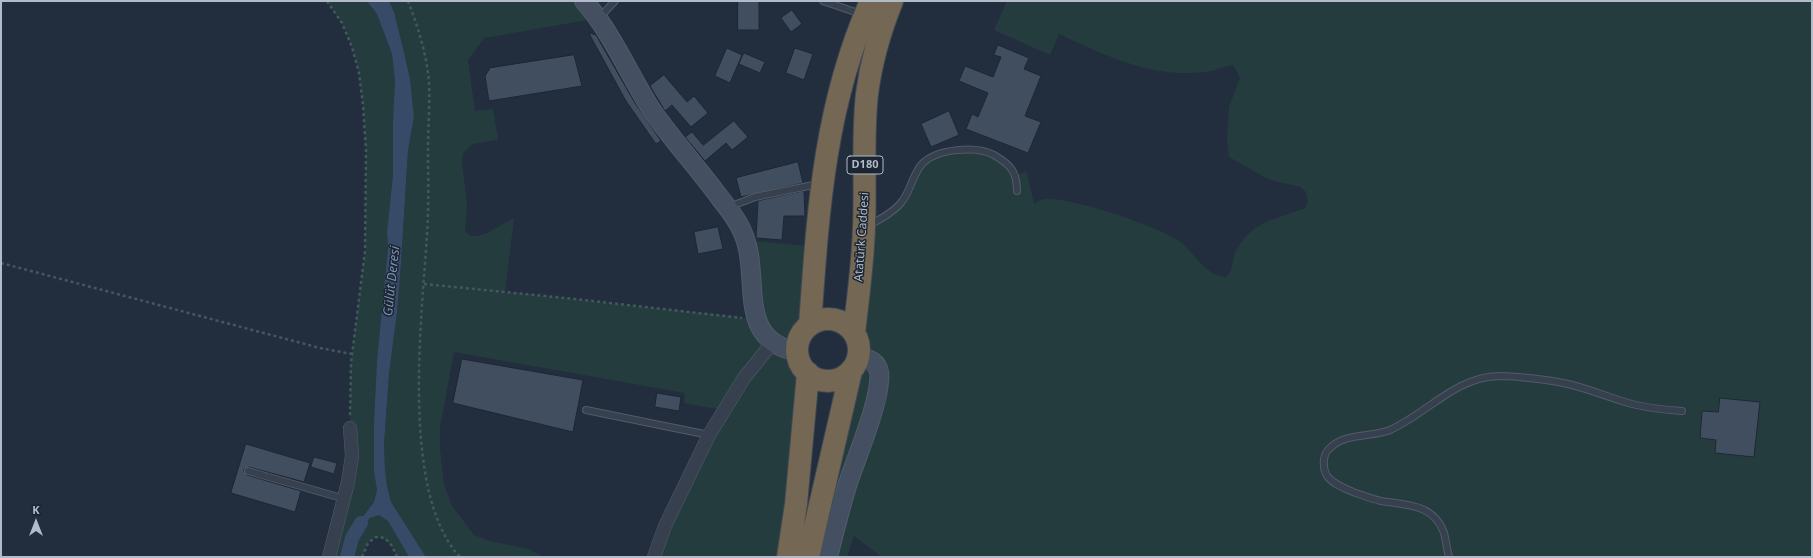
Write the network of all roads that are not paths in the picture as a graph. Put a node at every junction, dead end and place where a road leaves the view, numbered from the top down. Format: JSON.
{"nodes":[{"id":1,"x":584,"y":1,"type":"edge"},
{"id":2,"x":615,"y":1,"type":"edge"},
{"id":3,"x":823,"y":1,"type":"edge"},
{"id":4,"x":892,"y":1,"type":"edge"},
{"id":5,"x":868,"y":8,"type":"edge"},
{"id":6,"x":599,"y":18,"type":"junction"},
{"id":7,"x":821,"y":184,"type":"junction"},
{"id":8,"x":1017,"y":191,"type":"dead end"},
{"id":9,"x":727,"y":207,"type":"junction"},
{"id":10,"x":864,"y":228,"type":"junction"},
{"id":11,"x":810,"y":325,"type":"junction"},
{"id":12,"x":854,"y":333,"type":"junction"},
{"id":13,"x":773,"y":342,"type":"junction"},
{"id":14,"x":798,"y":352,"type":"junction"},
{"id":15,"x":855,"y":364,"type":"junction"},
{"id":16,"x":808,"y":373,"type":"junction"},
{"id":17,"x":586,"y":410,"type":"dead end"},
{"id":18,"x":1682,"y":411,"type":"dead end"},
{"id":19,"x":350,"y":428,"type":"road end"},
{"id":20,"x":709,"y":435,"type":"junction"},
{"id":21,"x":248,"y":471,"type":"dead end"},
{"id":22,"x":345,"y":499,"type":"junction"},
{"id":23,"x":329,"y":557,"type":"edge"},
{"id":24,"x":654,"y":557,"type":"edge"},
{"id":25,"x":788,"y":557,"type":"edge"},
{"id":26,"x":808,"y":557,"type":"edge"},
{"id":27,"x":828,"y":557,"type":"edge"},
{"id":28,"x":1449,"y":557,"type":"edge"}],
"edges":[{"from":1,"to":6,"type":"street"},
{"from":2,"to":6,"type":"lane"},
{"from":3,"to":5,"type":"lane"},
{"from":4,"to":10,"type":"highway","name":"Atatürk Caddesi","number":"D180"},
{"from":5,"to":7,"type":"highway"},
{"from":6,"to":9,"type":"street"},
{"from":7,"to":9,"type":"lane"},
{"from":7,"to":11,"type":"highway"},
{"from":8,"to":10,"type":"lane"},
{"from":9,"to":13,"type":"street"},
{"from":10,"to":12,"type":"highway","name":"Atatürk Caddesi","number":"D180"},
{"from":11,"to":12,"type":"highway"},
{"from":11,"to":14,"type":"highway"},
{"from":12,"to":15,"type":"highway","name":"Atatürk Caddesi"},
{"from":13,"to":14,"type":"street"},
{"from":13,"to":20,"type":"street"},
{"from":14,"to":16,"type":"highway"},
{"from":15,"to":16,"type":"highway"},
{"from":15,"to":26,"type":"highway","name":"Atatürk Caddesi"},
{"from":15,"to":27,"type":"street"},
{"from":16,"to":25,"type":"highway"},
{"from":17,"to":20,"type":"lane"},
{"from":18,"to":28,"type":"lane"},
{"from":19,"to":22,"type":"street"},
{"from":20,"to":24,"type":"street"},
{"from":21,"to":22,"type":"lane"},
{"from":22,"to":23,"type":"street"}]}
